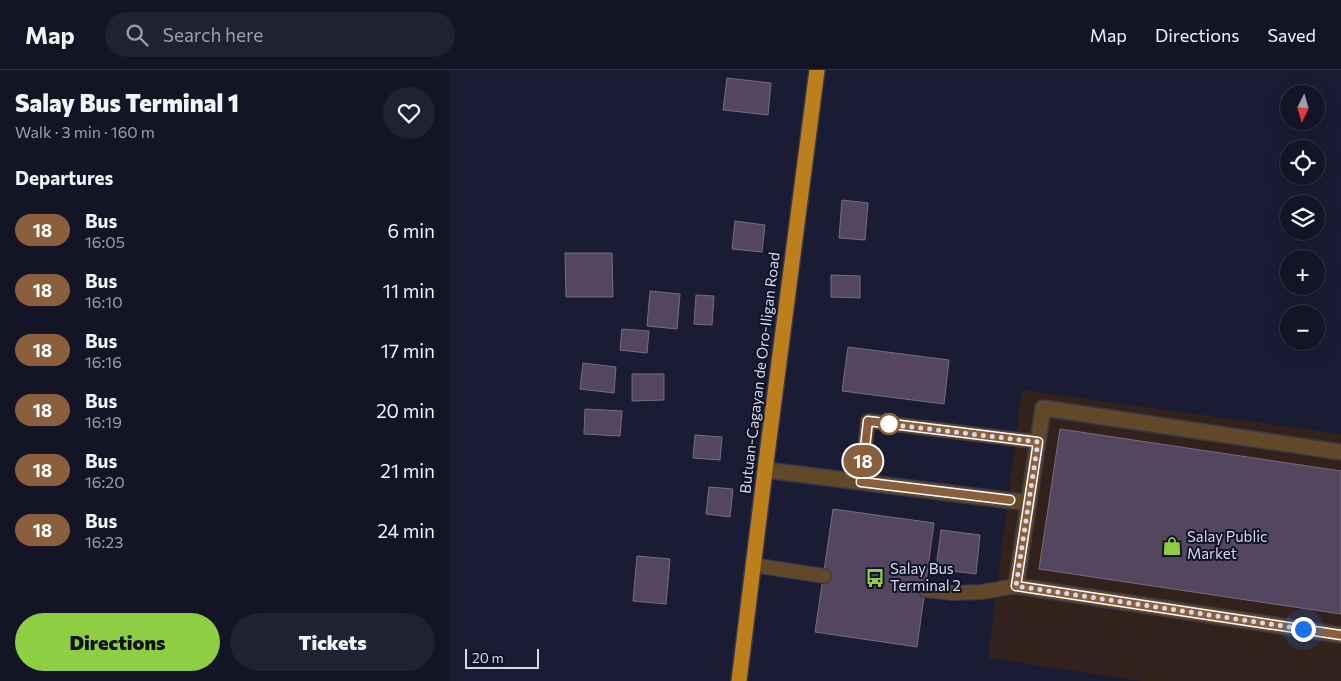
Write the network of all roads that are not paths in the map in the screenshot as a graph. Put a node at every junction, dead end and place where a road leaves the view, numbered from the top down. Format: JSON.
{"nodes":[{"id":1,"x":817,"y":70,"type":"edge"},
{"id":2,"x":1038,"y":442,"type":"junction"},
{"id":3,"x":1341,"y":452,"type":"edge"},
{"id":4,"x":765,"y":470,"type":"junction"},
{"id":5,"x":861,"y":482,"type":"junction"},
{"id":6,"x":1029,"y":503,"type":"junction"},
{"id":7,"x":753,"y":565,"type":"junction"},
{"id":8,"x":824,"y":576,"type":"dead end"},
{"id":9,"x":1016,"y":586,"type":"junction"},
{"id":10,"x":925,"y":590,"type":"dead end"},
{"id":11,"x":1341,"y":635,"type":"edge"},
{"id":12,"x":739,"y":681,"type":"edge"}],
"edges":[{"from":1,"to":4,"type":"highway","name":"Butuan-Cagayan de Oro-Iligan Road"},
{"from":2,"to":3,"type":"street"},
{"from":2,"to":5,"type":"lane"},
{"from":2,"to":6,"type":"street"},
{"from":4,"to":5,"type":"street"},
{"from":4,"to":7,"type":"highway","name":"Butuan-Cagayan de Oro-Iligan Road"},
{"from":5,"to":6,"type":"street"},
{"from":6,"to":9,"type":"street"},
{"from":7,"to":8,"type":"lane"},
{"from":7,"to":12,"type":"highway","name":"Butuan-Cagayan de Oro-Iligan Road"},
{"from":9,"to":10,"type":"lane"},
{"from":9,"to":11,"type":"street"}]}
